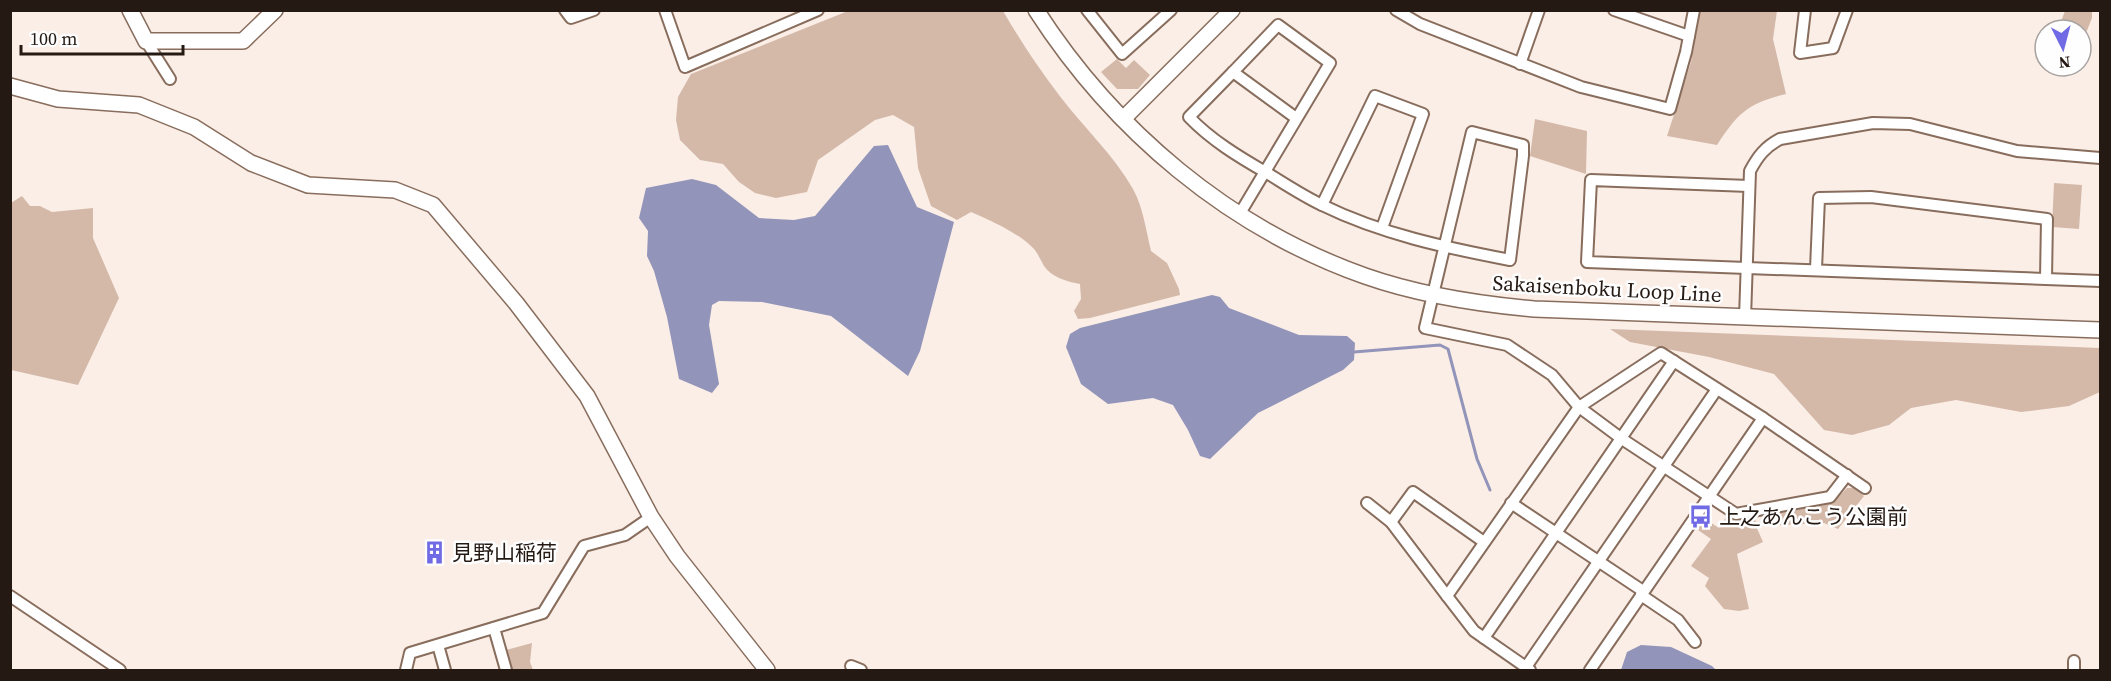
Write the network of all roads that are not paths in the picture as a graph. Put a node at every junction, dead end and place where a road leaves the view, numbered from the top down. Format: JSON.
{"nodes":[{"id":1,"x":130,"y":10,"type":"edge"},
{"id":2,"x":274,"y":10,"type":"edge"},
{"id":3,"x":565,"y":10,"type":"edge"},
{"id":4,"x":594,"y":10,"type":"edge"},
{"id":5,"x":664,"y":10,"type":"edge"},
{"id":6,"x":818,"y":10,"type":"edge"},
{"id":7,"x":1036,"y":10,"type":"edge"},
{"id":8,"x":1088,"y":10,"type":"edge"},
{"id":9,"x":1232,"y":10,"type":"edge"},
{"id":10,"x":1396,"y":10,"type":"edge"},
{"id":11,"x":1539,"y":10,"type":"edge"},
{"id":12,"x":1614,"y":10,"type":"edge"},
{"id":13,"x":1694,"y":10,"type":"edge"},
{"id":14,"x":1805,"y":10,"type":"edge"},
{"id":15,"x":1847,"y":10,"type":"edge"},
{"id":16,"x":1166,"y":12,"type":"edge"},
{"id":17,"x":257,"y":17,"type":"edge"},
{"id":18,"x":1689,"y":36,"type":"junction"},
{"id":19,"x":146,"y":41,"type":"junction"},
{"id":20,"x":1520,"y":64,"type":"junction"},
{"id":21,"x":1233,"y":72,"type":"junction"},
{"id":22,"x":170,"y":79,"type":"dead end"},
{"id":23,"x":10,"y":86,"type":"edge"},
{"id":24,"x":1296,"y":118,"type":"junction"},
{"id":25,"x":1123,"y":119,"type":"junction"},
{"id":26,"x":2100,"y":158,"type":"edge"},
{"id":27,"x":1265,"y":172,"type":"junction"},
{"id":28,"x":1749,"y":186,"type":"junction"},
{"id":29,"x":1322,"y":206,"type":"junction"},
{"id":30,"x":1239,"y":215,"type":"junction"},
{"id":31,"x":1382,"y":228,"type":"junction"},
{"id":32,"x":1443,"y":247,"type":"junction"},
{"id":33,"x":1746,"y":267,"type":"junction"},
{"id":34,"x":1816,"y":269,"type":"junction"},
{"id":35,"x":2046,"y":279,"type":"junction"},
{"id":36,"x":2100,"y":281,"type":"edge"},
{"id":37,"x":1433,"y":294,"type":"junction"},
{"id":38,"x":1745,"y":318,"type":"junction"},
{"id":39,"x":2100,"y":330,"type":"edge"},
{"id":40,"x":1674,"y":361,"type":"junction"},
{"id":41,"x":1717,"y":389,"type":"junction"},
{"id":42,"x":1579,"y":407,"type":"junction"},
{"id":43,"x":1763,"y":418,"type":"junction"},
{"id":44,"x":1622,"y":439,"type":"junction"},
{"id":45,"x":1663,"y":466,"type":"junction"},
{"id":46,"x":1847,"y":475,"type":"junction"},
{"id":47,"x":1865,"y":488,"type":"dead end"},
{"id":48,"x":1709,"y":495,"type":"junction"},
{"id":49,"x":1367,"y":503,"type":"dead end"},
{"id":50,"x":1511,"y":503,"type":"junction"},
{"id":51,"x":651,"y":517,"type":"junction"},
{"id":52,"x":1391,"y":522,"type":"junction"},
{"id":53,"x":1557,"y":533,"type":"junction"},
{"id":54,"x":1484,"y":542,"type":"junction"},
{"id":55,"x":1598,"y":561,"type":"junction"},
{"id":56,"x":1642,"y":593,"type":"junction"},
{"id":57,"x":10,"y":596,"type":"edge"},
{"id":58,"x":1447,"y":596,"type":"junction"},
{"id":59,"x":494,"y":628,"type":"junction"},
{"id":60,"x":1484,"y":638,"type":"junction"},
{"id":61,"x":1695,"y":642,"type":"dead end"},
{"id":62,"x":438,"y":645,"type":"junction"},
{"id":63,"x":1528,"y":669,"type":"edge"},
{"id":64,"x":120,"y":670,"type":"edge"},
{"id":65,"x":405,"y":670,"type":"edge"},
{"id":66,"x":445,"y":670,"type":"edge"},
{"id":67,"x":506,"y":670,"type":"edge"},
{"id":68,"x":767,"y":670,"type":"edge"},
{"id":69,"x":1590,"y":670,"type":"edge"}],
"edges":[{"from":1,"to":19,"type":"street"},
{"from":2,"to":17,"type":"street"},
{"from":3,"to":4,"type":"street"},
{"from":5,"to":6,"type":"street"},
{"from":7,"to":25,"type":"street","name":"Sakaisenboku Loop Line"},
{"from":8,"to":16,"type":"street"},
{"from":9,"to":25,"type":"street"},
{"from":10,"to":20,"type":"street"},
{"from":11,"to":20,"type":"street"},
{"from":12,"to":18,"type":"street"},
{"from":13,"to":18,"type":"street"},
{"from":14,"to":15,"type":"street"},
{"from":17,"to":19,"type":"street"},
{"from":18,"to":20,"type":"street"},
{"from":19,"to":22,"type":"street"},
{"from":21,"to":24,"type":"street"},
{"from":21,"to":24,"type":"street"},
{"from":21,"to":27,"type":"street"},
{"from":23,"to":51,"type":"street"},
{"from":24,"to":27,"type":"street"},
{"from":25,"to":30,"type":"street","name":"Sakaisenboku Loop Line"},
{"from":26,"to":28,"type":"street"},
{"from":27,"to":29,"type":"street"},
{"from":27,"to":30,"type":"street"},
{"from":28,"to":33,"type":"street"},
{"from":28,"to":33,"type":"street"},
{"from":29,"to":31,"type":"street"},
{"from":29,"to":31,"type":"street"},
{"from":30,"to":37,"type":"street","name":"Sakaisenboku Loop Line"},
{"from":31,"to":32,"type":"street"},
{"from":32,"to":32,"type":"street"},
{"from":32,"to":37,"type":"street"},
{"from":33,"to":34,"type":"street"},
{"from":33,"to":38,"type":"street"},
{"from":34,"to":35,"type":"street"},
{"from":34,"to":35,"type":"street"},
{"from":35,"to":36,"type":"street"},
{"from":37,"to":38,"type":"street","name":"Sakaisenboku Loop Line"},
{"from":37,"to":42,"type":"street"},
{"from":38,"to":39,"type":"street","name":"Sakaisenboku Loop Line"},
{"from":40,"to":41,"type":"street"},
{"from":40,"to":42,"type":"street"},
{"from":40,"to":44,"type":"street"},
{"from":41,"to":43,"type":"street"},
{"from":41,"to":45,"type":"street"},
{"from":42,"to":44,"type":"street"},
{"from":42,"to":50,"type":"street"},
{"from":43,"to":46,"type":"street"},
{"from":43,"to":48,"type":"street"},
{"from":44,"to":45,"type":"street"},
{"from":44,"to":53,"type":"street"},
{"from":45,"to":48,"type":"street"},
{"from":45,"to":55,"type":"street"},
{"from":46,"to":47,"type":"street"},
{"from":46,"to":48,"type":"street"},
{"from":48,"to":56,"type":"street"},
{"from":49,"to":52,"type":"street"},
{"from":50,"to":53,"type":"street"},
{"from":50,"to":54,"type":"street"},
{"from":51,"to":59,"type":"street"},
{"from":51,"to":68,"type":"street"},
{"from":52,"to":54,"type":"street"},
{"from":52,"to":58,"type":"street"},
{"from":53,"to":55,"type":"street"},
{"from":53,"to":60,"type":"street"},
{"from":54,"to":58,"type":"street"},
{"from":55,"to":56,"type":"street"},
{"from":55,"to":63,"type":"street"},
{"from":56,"to":61,"type":"street"},
{"from":56,"to":69,"type":"street"},
{"from":57,"to":64,"type":"street"},
{"from":58,"to":60,"type":"street"},
{"from":59,"to":62,"type":"street"},
{"from":59,"to":67,"type":"street"},
{"from":60,"to":63,"type":"street"},
{"from":62,"to":65,"type":"street"},
{"from":62,"to":66,"type":"street"}]}
